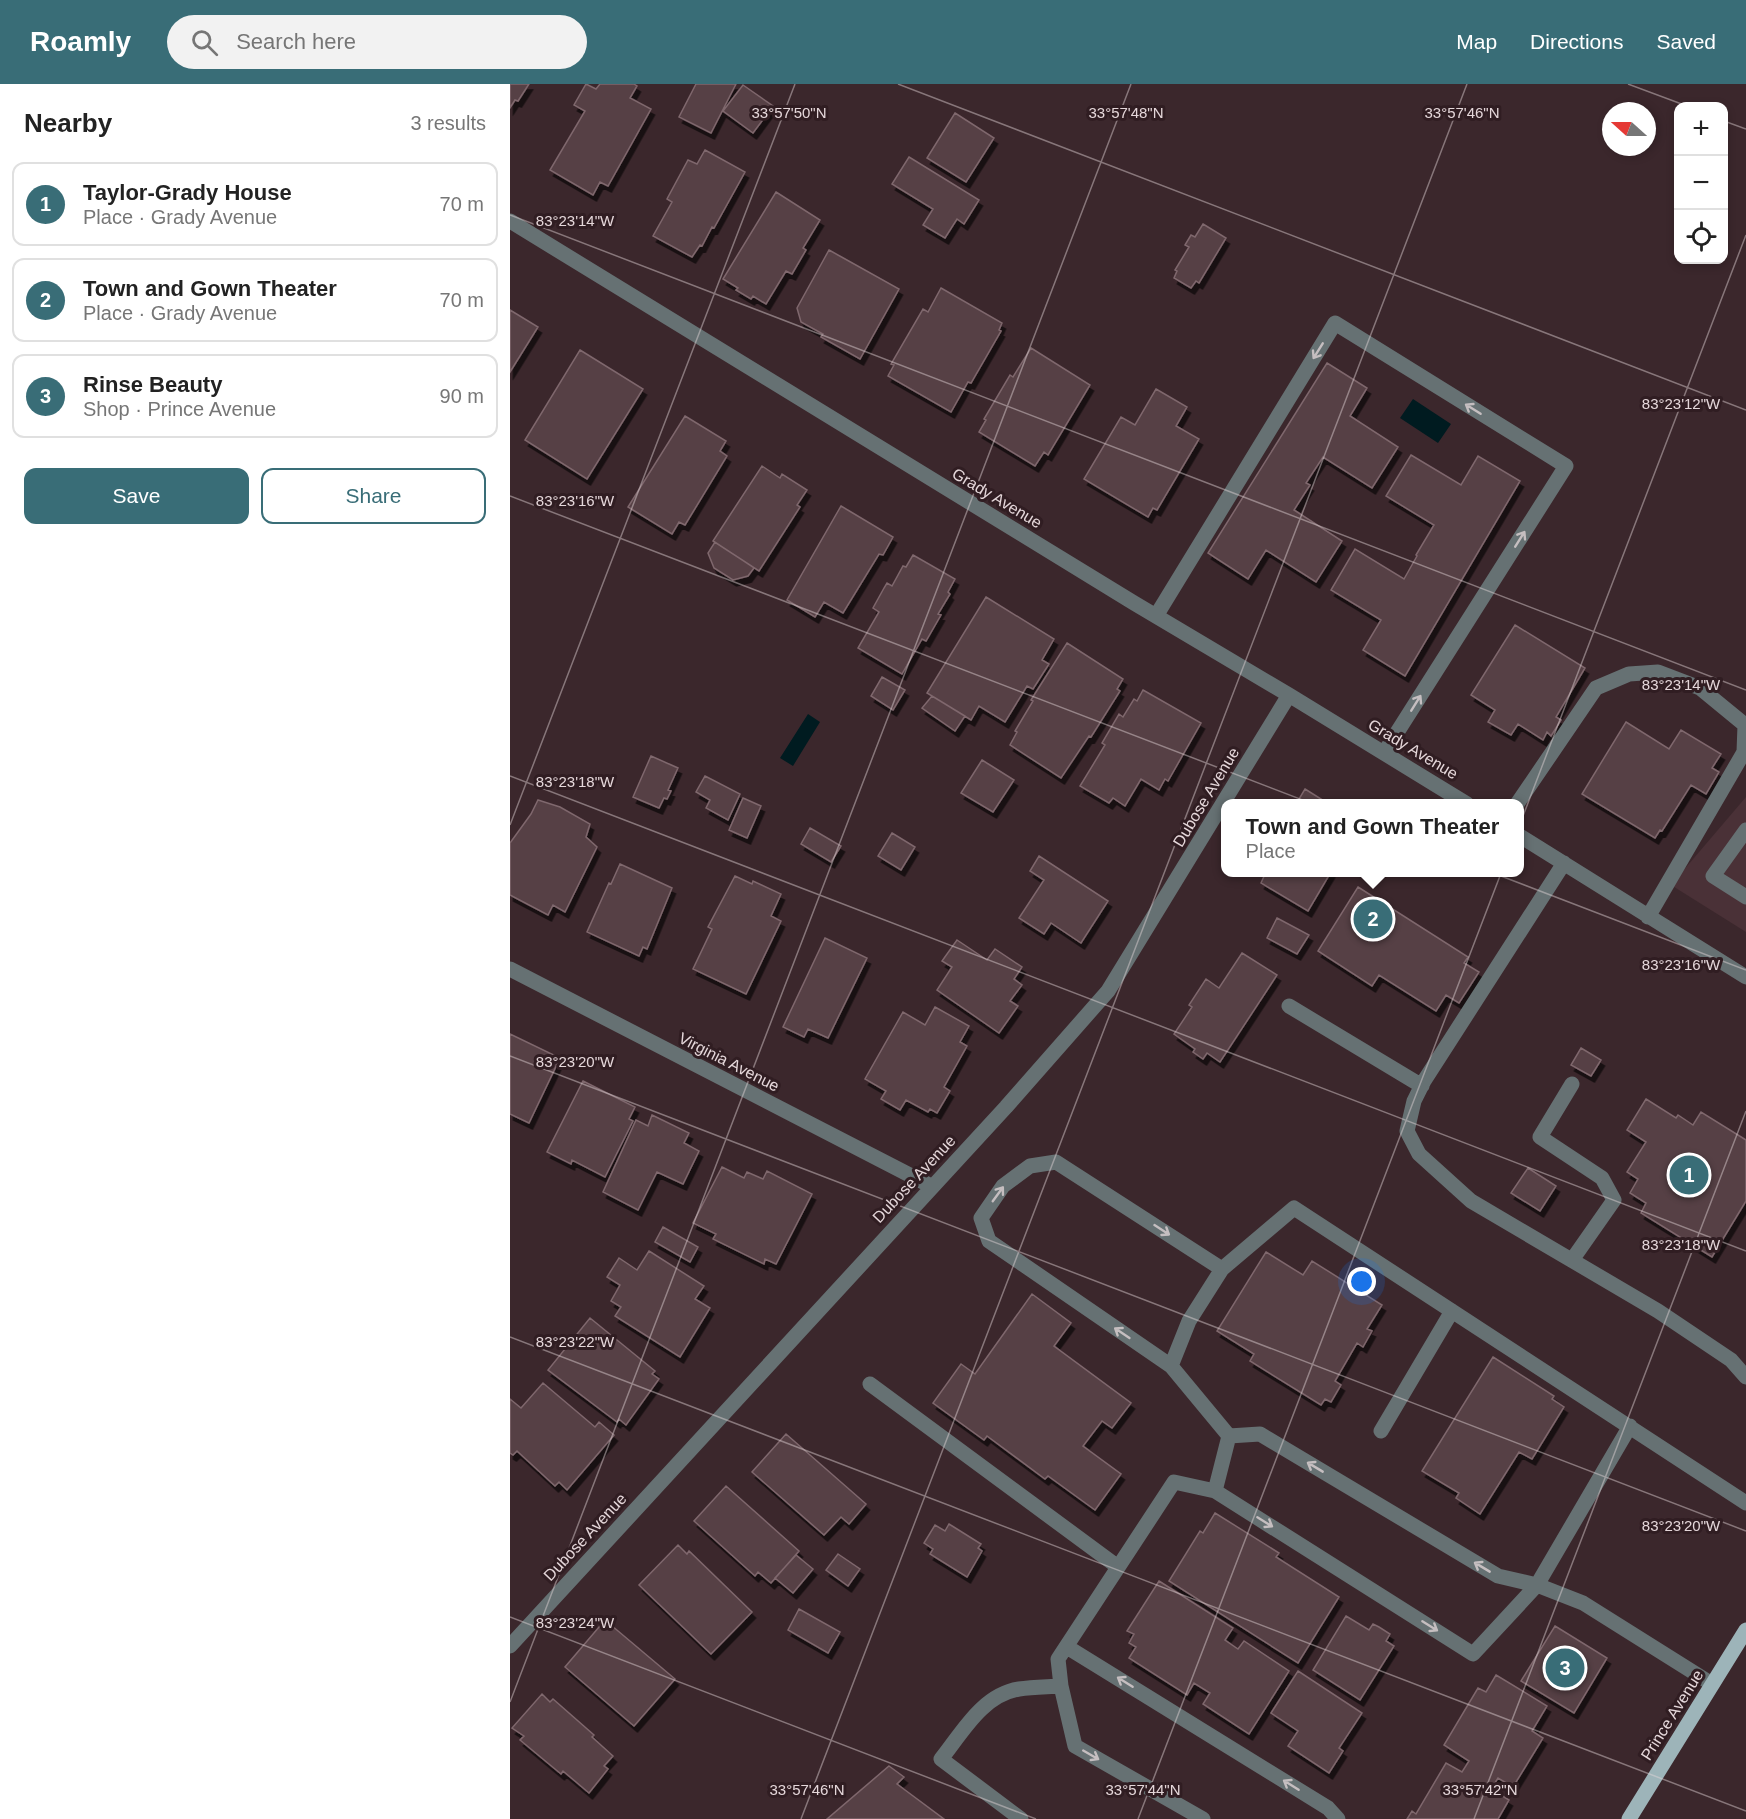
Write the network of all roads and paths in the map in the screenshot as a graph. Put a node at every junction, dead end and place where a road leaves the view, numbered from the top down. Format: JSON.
{"nodes":[{"id":1,"x":510,"y":221,"type":"edge"},
{"id":2,"x":1156,"y":616,"type":"junction"},
{"id":3,"x":1289,"y":694,"type":"junction"},
{"id":4,"x":1384,"y":753,"type":"junction"},
{"id":5,"x":1225,"y":799,"type":"edge"},
{"id":6,"x":1459,"y":799,"type":"edge"},
{"id":7,"x":1520,"y":799,"type":"edge"},
{"id":8,"x":1221,"y":806,"type":"edge"},
{"id":9,"x":1746,"y":830,"type":"edge"},
{"id":10,"x":1524,"y":838,"type":"edge"},
{"id":11,"x":1564,"y":863,"type":"junction"},
{"id":12,"x":1746,"y":897,"type":"edge"},
{"id":13,"x":1648,"y":916,"type":"junction"},
{"id":14,"x":510,"y":969,"type":"edge"},
{"id":15,"x":1746,"y":976,"type":"edge"},
{"id":16,"x":1289,"y":1006,"type":"dead end"},
{"id":17,"x":1572,"y":1084,"type":"dead end"},
{"id":18,"x":1422,"y":1086,"type":"junction"},
{"id":19,"x":932,"y":1186,"type":"junction"},
{"id":20,"x":1572,"y":1260,"type":"junction"},
{"id":21,"x":1222,"y":1269,"type":"junction"},
{"id":22,"x":1452,"y":1311,"type":"junction"},
{"id":23,"x":1171,"y":1366,"type":"junction"},
{"id":24,"x":1746,"y":1377,"type":"edge"},
{"id":25,"x":870,"y":1384,"type":"dead end"},
{"id":26,"x":1630,"y":1426,"type":"junction"},
{"id":27,"x":1381,"y":1431,"type":"dead end"},
{"id":28,"x":1229,"y":1436,"type":"junction"},
{"id":29,"x":1215,"y":1491,"type":"junction"},
{"id":30,"x":1746,"y":1503,"type":"edge"},
{"id":31,"x":1118,"y":1567,"type":"junction"},
{"id":32,"x":1537,"y":1585,"type":"junction"},
{"id":33,"x":1746,"y":1630,"type":"edge"},
{"id":34,"x":510,"y":1646,"type":"edge"},
{"id":35,"x":1067,"y":1647,"type":"junction"},
{"id":36,"x":1712,"y":1684,"type":"junction"},
{"id":37,"x":1061,"y":1686,"type":"junction"},
{"id":38,"x":1021,"y":1819,"type":"edge"},
{"id":39,"x":1203,"y":1819,"type":"edge"},
{"id":40,"x":1338,"y":1819,"type":"edge"},
{"id":41,"x":1629,"y":1819,"type":"edge"}],
"edges":[{"from":1,"to":2,"type":"street","name":"Grady Avenue"},
{"from":2,"to":3,"type":"street","name":"Grady Avenue"},
{"from":4,"to":2,"type":"street","one_way":true},
{"from":3,"to":4,"type":"street","name":"Grady Avenue"},
{"from":3,"to":5,"type":"street","name":"Dubose Avenue"},
{"from":4,"to":6,"type":"street","name":"Grady Avenue"},
{"from":7,"to":13,"type":"street"},
{"from":8,"to":19,"type":"street","name":"Dubose Avenue"},
{"from":9,"to":12,"type":"street"},
{"from":10,"to":11,"type":"street"},
{"from":11,"to":13,"type":"street"},
{"from":11,"to":18,"type":"street"},
{"from":13,"to":15,"type":"street"},
{"from":14,"to":19,"type":"street","name":"Virginia Avenue"},
{"from":16,"to":18,"type":"street"},
{"from":17,"to":20,"type":"street"},
{"from":18,"to":20,"type":"street"},
{"from":19,"to":34,"type":"street","name":"Dubose Avenue"},
{"from":20,"to":24,"type":"street"},
{"from":21,"to":22,"type":"street"},
{"from":21,"to":23,"type":"street"},
{"from":23,"to":21,"type":"street","one_way":true},
{"from":22,"to":26,"type":"street"},
{"from":22,"to":27,"type":"street"},
{"from":23,"to":28,"type":"street"},
{"from":25,"to":31,"type":"street"},
{"from":26,"to":30,"type":"street"},
{"from":26,"to":32,"type":"street"},
{"from":28,"to":29,"type":"street"},
{"from":32,"to":28,"type":"street","one_way":true},
{"from":29,"to":31,"type":"street"},
{"from":29,"to":32,"type":"street","one_way":true},
{"from":31,"to":35,"type":"street"},
{"from":32,"to":36,"type":"street"},
{"from":33,"to":36,"type":"main road","name":"Prince Avenue"},
{"from":35,"to":37,"type":"street"},
{"from":40,"to":35,"type":"street","one_way":true},
{"from":36,"to":41,"type":"main road","name":"Prince Avenue"},
{"from":37,"to":38,"type":"street"},
{"from":37,"to":39,"type":"street","one_way":true}]}
